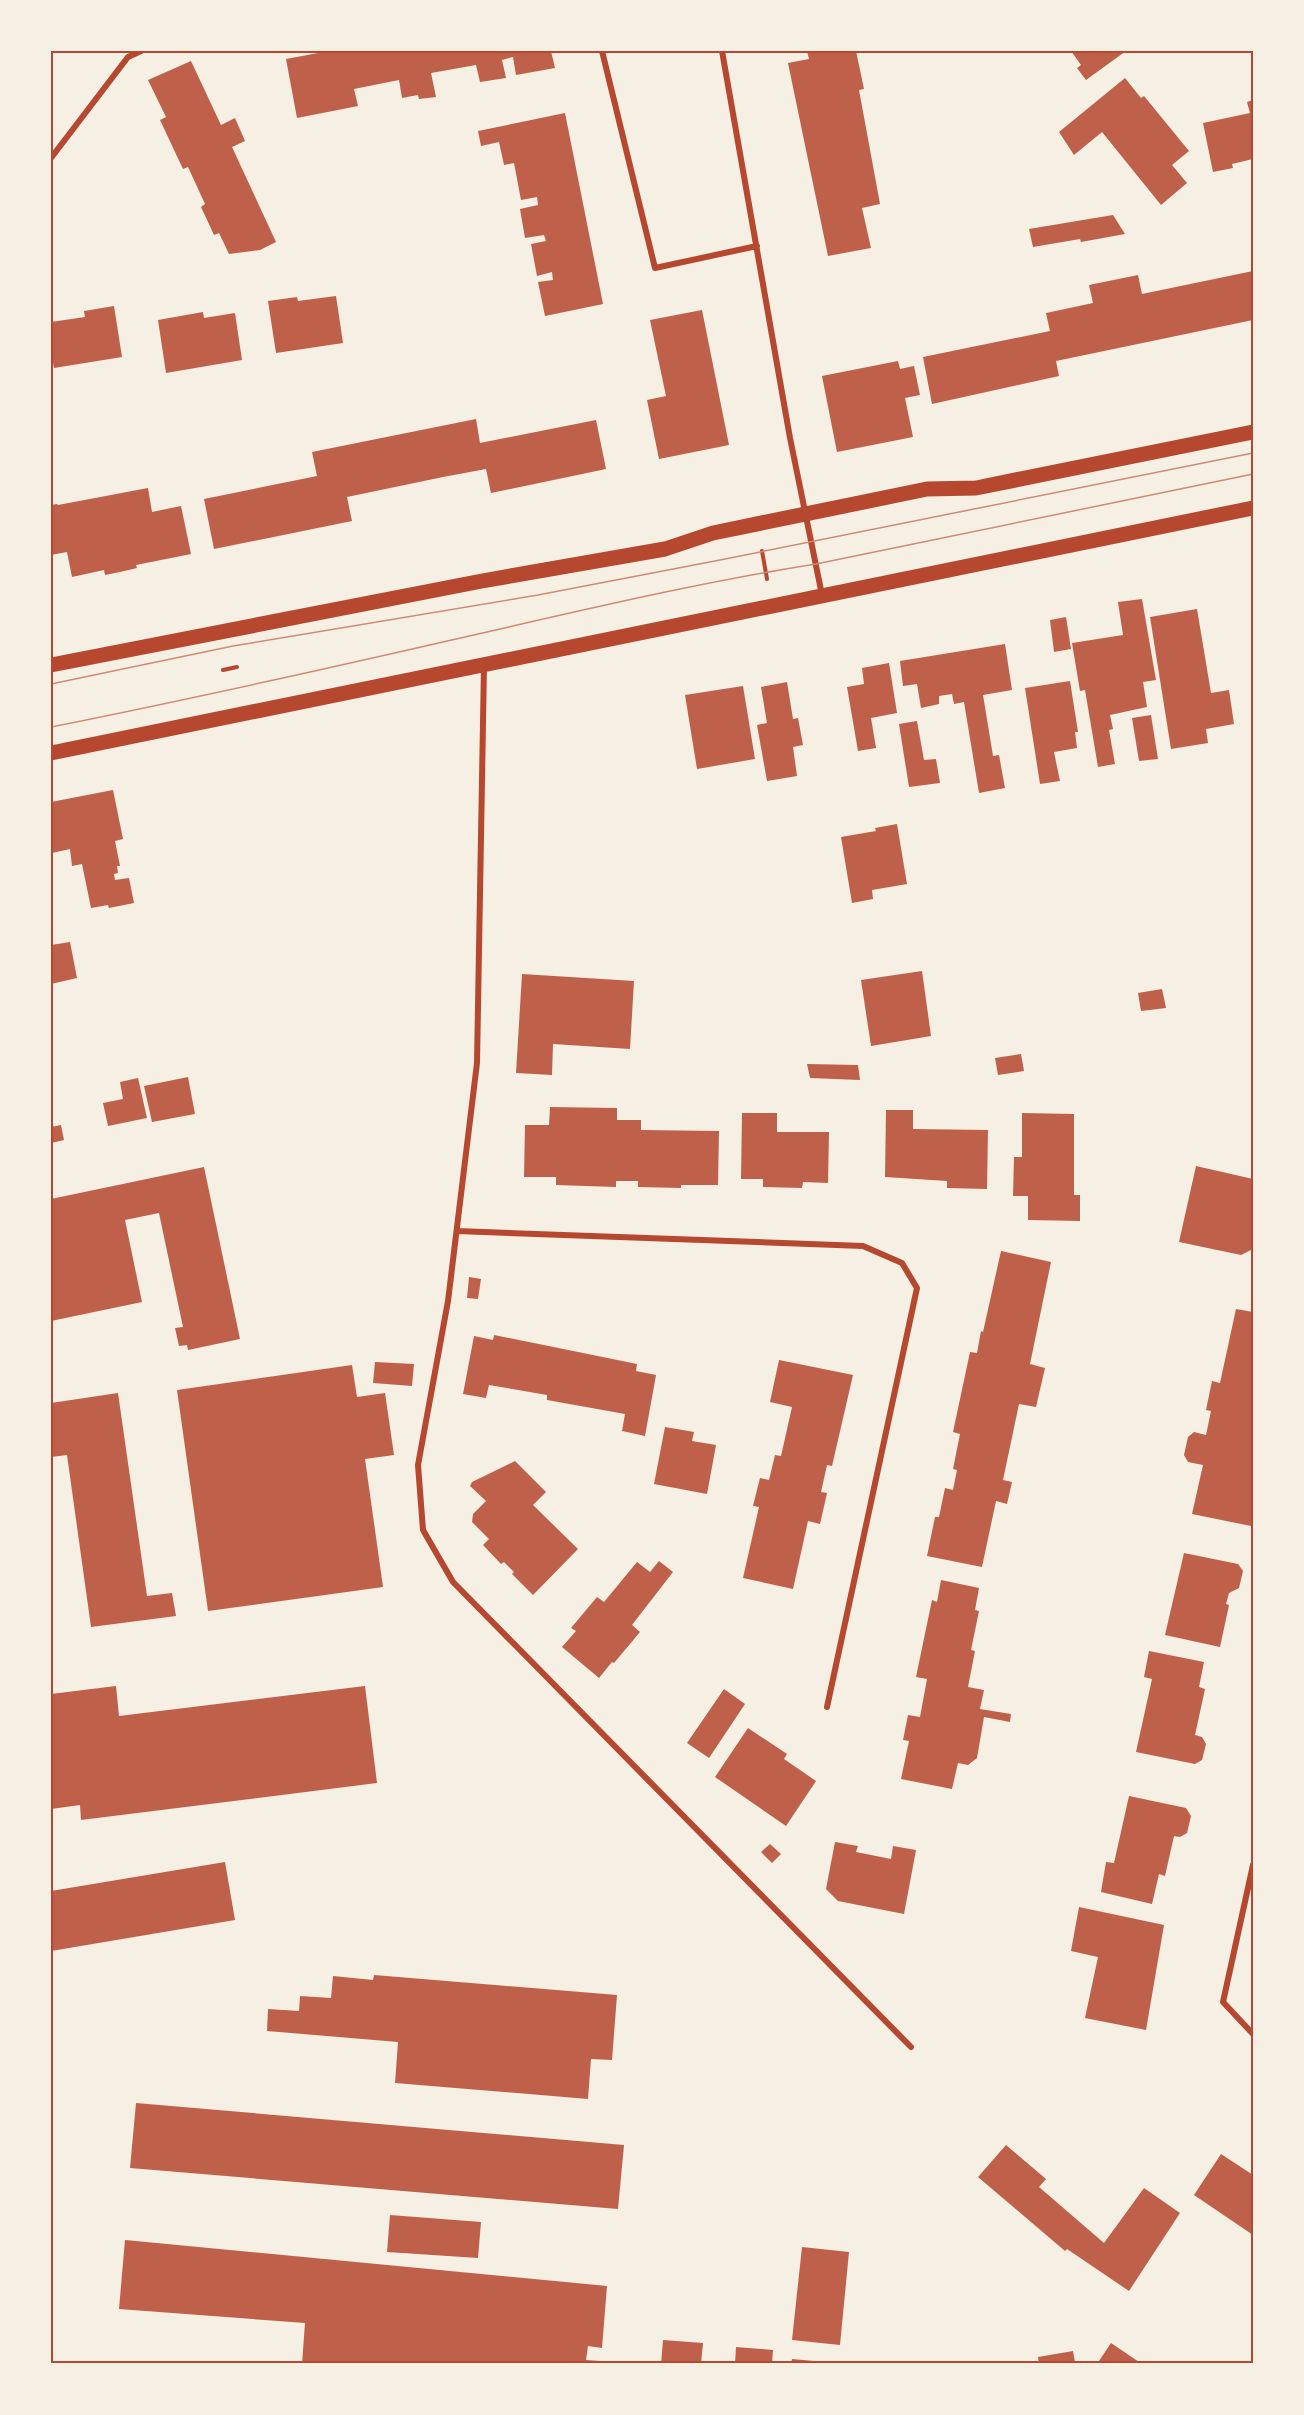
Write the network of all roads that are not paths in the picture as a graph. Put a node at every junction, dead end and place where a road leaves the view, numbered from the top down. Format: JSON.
{"nodes":[{"id":1,"x":141,"y":51,"type":"edge"},
{"id":2,"x":602,"y":51,"type":"edge"},
{"id":3,"x":722,"y":51,"type":"edge"},
{"id":4,"x":51,"y":158,"type":"edge"},
{"id":5,"x":757,"y":246,"type":"junction"},
{"id":6,"x":1253,"y":432,"type":"edge"},
{"id":7,"x":1253,"y":508,"type":"edge"},
{"id":8,"x":806,"y":514,"type":"junction"},
{"id":9,"x":822,"y":595,"type":"junction"},
{"id":10,"x":51,"y":665,"type":"edge"},
{"id":11,"x":484,"y":665,"type":"junction"},
{"id":12,"x":51,"y":753,"type":"edge"},
{"id":13,"x":457,"y":1231,"type":"junction"},
{"id":14,"x":827,"y":1707,"type":"dead end"},
{"id":15,"x":1253,"y":1865,"type":"edge"},
{"id":16,"x":1253,"y":2034,"type":"edge"},
{"id":17,"x":911,"y":2047,"type":"dead end"}],
"edges":[{"from":1,"to":4,"type":"street"},
{"from":2,"to":5,"type":"street"},
{"from":3,"to":5,"type":"street"},
{"from":5,"to":8,"type":"street"},
{"from":6,"to":8,"type":"main road"},
{"from":7,"to":9,"type":"main road"},
{"from":8,"to":9,"type":"street"},
{"from":8,"to":10,"type":"main road"},
{"from":9,"to":11,"type":"main road"},
{"from":11,"to":12,"type":"main road"},
{"from":11,"to":13,"type":"street"},
{"from":13,"to":14,"type":"street"},
{"from":13,"to":17,"type":"street"},
{"from":15,"to":16,"type":"street"}]}
